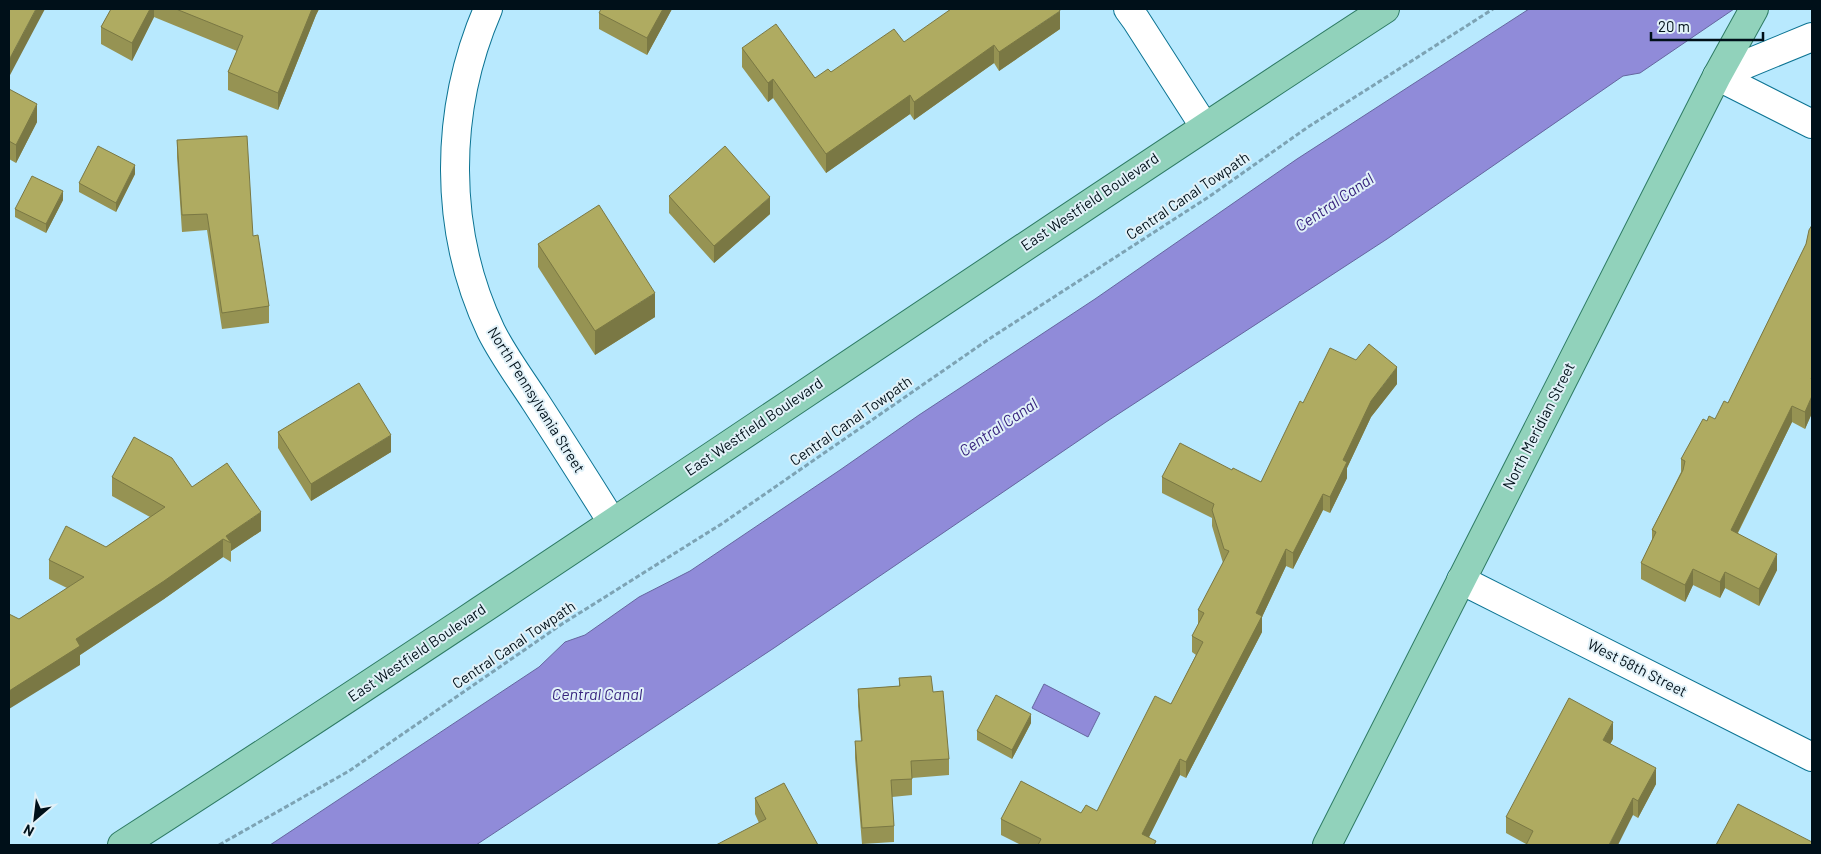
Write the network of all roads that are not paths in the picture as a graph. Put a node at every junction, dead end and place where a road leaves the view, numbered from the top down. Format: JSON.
{"nodes":[{"id":1,"x":488,"y":9,"type":"edge"},
{"id":2,"x":1128,"y":9,"type":"edge"},
{"id":3,"x":1385,"y":9,"type":"edge"},
{"id":4,"x":1752,"y":12,"type":"edge"},
{"id":5,"x":1812,"y":37,"type":"edge"},
{"id":6,"x":1717,"y":76,"type":"junction"},
{"id":7,"x":1812,"y":124,"type":"edge"},
{"id":8,"x":1204,"y":126,"type":"junction"},
{"id":9,"x":612,"y":522,"type":"junction"},
{"id":10,"x":1461,"y":580,"type":"junction"},
{"id":11,"x":1812,"y":757,"type":"edge"},
{"id":12,"x":122,"y":845,"type":"edge"},
{"id":13,"x":1327,"y":845,"type":"edge"}],
"edges":[{"from":1,"to":9,"type":"street","name":"North Pennsylvania Street"},
{"from":2,"to":8,"type":"street"},
{"from":3,"to":8,"type":"main road","name":"East Westfield Boulevard"},
{"from":4,"to":6,"type":"main road","name":"North Meridian Street"},
{"from":5,"to":6,"type":"street"},
{"from":6,"to":7,"type":"street"},
{"from":6,"to":10,"type":"main road","name":"North Meridian Street"},
{"from":8,"to":9,"type":"main road","name":"East Westfield Boulevard"},
{"from":9,"to":12,"type":"main road","name":"East Westfield Boulevard"},
{"from":10,"to":11,"type":"street","name":"West 58th Street"},
{"from":10,"to":13,"type":"main road","name":"North Meridian Street"}]}
